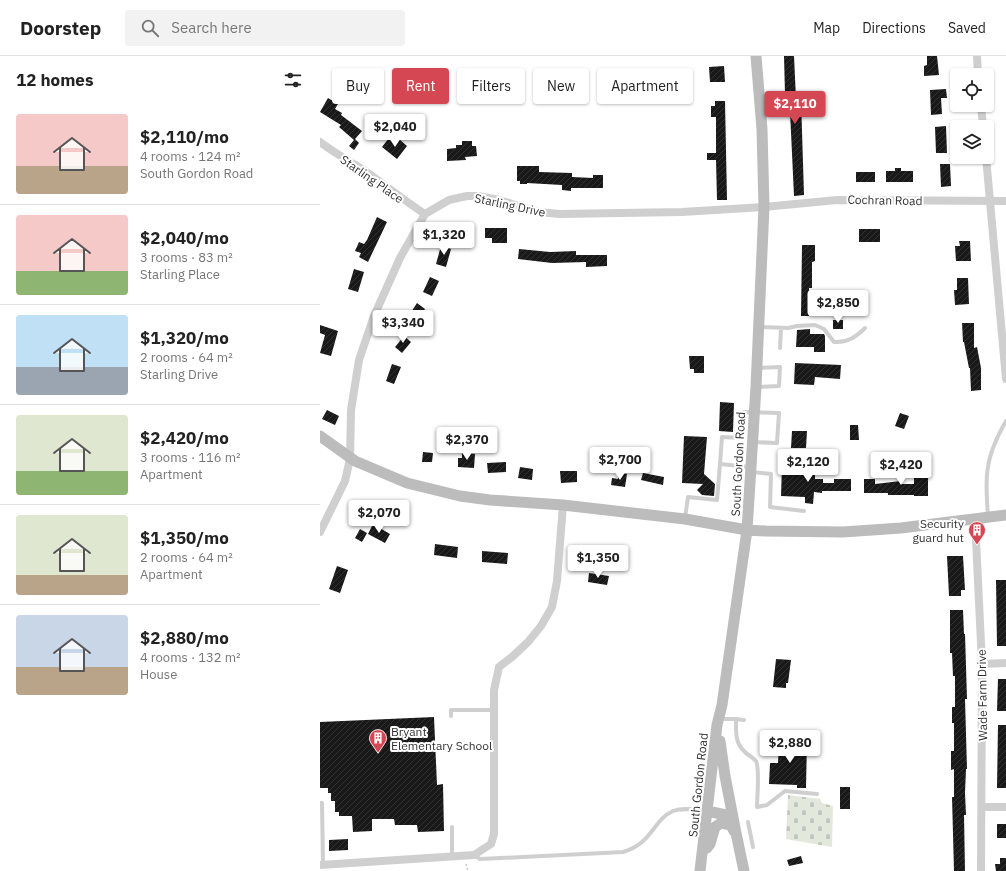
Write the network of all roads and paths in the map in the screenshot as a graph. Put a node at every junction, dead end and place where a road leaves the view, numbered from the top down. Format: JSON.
{"nodes":[{"id":1,"x":756,"y":56,"type":"edge"},
{"id":2,"x":976,"y":56,"type":"edge"},
{"id":3,"x":977,"y":68,"type":"edge"},
{"id":4,"x":320,"y":142,"type":"edge"},
{"id":5,"x":987,"y":164,"type":"edge"},
{"id":6,"x":1006,"y":201,"type":"edge"},
{"id":7,"x":990,"y":202,"type":"junction"},
{"id":8,"x":764,"y":207,"type":"junction"},
{"id":9,"x":425,"y":214,"type":"junction"},
{"id":10,"x":758,"y":327,"type":"junction"},
{"id":11,"x":781,"y":328,"type":"junction"},
{"id":12,"x":865,"y":328,"type":"dead end"},
{"id":13,"x":780,"y":348,"type":"dead end"},
{"id":14,"x":757,"y":368,"type":"junction"},
{"id":15,"x":1006,"y":379,"type":"edge"},
{"id":16,"x":756,"y":386,"type":"junction"},
{"id":17,"x":754,"y":412,"type":"junction"},
{"id":18,"x":1006,"y":421,"type":"edge"},
{"id":19,"x":320,"y":436,"type":"edge"},
{"id":20,"x":753,"y":442,"type":"junction"},
{"id":21,"x":350,"y":459,"type":"junction"},
{"id":22,"x":720,"y":464,"type":"junction"},
{"id":23,"x":751,"y":470,"type":"junction"},
{"id":24,"x":562,"y":505,"type":"junction"},
{"id":25,"x":804,"y":511,"type":"dead end"},
{"id":26,"x":1006,"y":515,"type":"edge"},
{"id":27,"x":988,"y":517,"type":"junction"},
{"id":28,"x":685,"y":519,"type":"junction"},
{"id":29,"x":975,"y":519,"type":"junction"},
{"id":30,"x":747,"y":530,"type":"junction"},
{"id":31,"x":320,"y":532,"type":"edge"},
{"id":32,"x":1006,"y":663,"type":"edge"},
{"id":33,"x":982,"y":664,"type":"junction"},
{"id":34,"x":494,"y":710,"type":"junction"},
{"id":35,"x":451,"y":716,"type":"dead end"},
{"id":36,"x":736,"y":719,"type":"junction"},
{"id":37,"x":744,"y":720,"type":"dead end"},
{"id":38,"x":718,"y":722,"type":"junction"},
{"id":39,"x":817,"y":794,"type":"dead end"},
{"id":40,"x":320,"y":803,"type":"edge"},
{"id":41,"x":982,"y":807,"type":"junction"},
{"id":42,"x":1006,"y":807,"type":"edge"},
{"id":43,"x":707,"y":811,"type":"junction"},
{"id":44,"x":748,"y":822,"type":"dead end"},
{"id":45,"x":452,"y":827,"type":"dead end"},
{"id":46,"x":736,"y":833,"type":"junction"},
{"id":47,"x":738,"y":845,"type":"junction"},
{"id":48,"x":703,"y":854,"type":"junction"},
{"id":49,"x":474,"y":855,"type":"junction"},
{"id":50,"x":452,"y":857,"type":"junction"},
{"id":51,"x":321,"y":865,"type":"edge"},
{"id":52,"x":700,"y":871,"type":"edge"},
{"id":53,"x":744,"y":871,"type":"edge"},
{"id":54,"x":981,"y":871,"type":"edge"}],
"edges":[{"from":1,"to":8,"type":"street","name":"South Gordon Road"},
{"from":2,"to":3,"type":"street"},
{"from":4,"to":9,"type":"street","name":"Starling Place"},
{"from":5,"to":7,"type":"street"},
{"from":6,"to":7,"type":"street","name":"Cochran Road"},
{"from":7,"to":8,"type":"street","name":"Cochran Road"},
{"from":7,"to":15,"type":"street"},
{"from":8,"to":9,"type":"street","name":"Starling Drive"},
{"from":8,"to":10,"type":"street","name":"South Gordon Road"},
{"from":9,"to":21,"type":"street"},
{"from":10,"to":11,"type":"lane"},
{"from":10,"to":14,"type":"street","name":"South Gordon Road"},
{"from":11,"to":12,"type":"lane"},
{"from":11,"to":13,"type":"lane"},
{"from":14,"to":16,"type":"street","name":"South Gordon Road"},
{"from":14,"to":16,"type":"lane"},
{"from":16,"to":17,"type":"street","name":"South Gordon Road"},
{"from":17,"to":20,"type":"street","name":"South Gordon Road"},
{"from":17,"to":20,"type":"lane"},
{"from":17,"to":22,"type":"lane"},
{"from":18,"to":27,"type":"lane"},
{"from":19,"to":21,"type":"street"},
{"from":20,"to":23,"type":"street","name":"South Gordon Road"},
{"from":21,"to":24,"type":"street"},
{"from":21,"to":31,"type":"street"},
{"from":22,"to":23,"type":"lane"},
{"from":22,"to":28,"type":"lane"},
{"from":23,"to":25,"type":"lane"},
{"from":23,"to":30,"type":"street","name":"South Gordon Road"},
{"from":24,"to":28,"type":"street"},
{"from":24,"to":34,"type":"street"},
{"from":26,"to":27,"type":"street"},
{"from":27,"to":29,"type":"street"},
{"from":28,"to":30,"type":"street"},
{"from":29,"to":30,"type":"street"},
{"from":29,"to":33,"type":"street","name":"Wade Farm Drive"},
{"from":30,"to":38,"type":"street","name":"South Gordon Road"},
{"from":32,"to":33,"type":"street"},
{"from":33,"to":41,"type":"street","name":"Wade Farm Drive"},
{"from":34,"to":35,"type":"lane"},
{"from":34,"to":49,"type":"street"},
{"from":36,"to":37,"type":"lane"},
{"from":36,"to":38,"type":"lane"},
{"from":36,"to":39,"type":"lane"},
{"from":38,"to":43,"type":"street","name":"South Gordon Road"},
{"from":38,"to":46,"type":"street"},
{"from":40,"to":51,"type":"lane"},
{"from":41,"to":42,"type":"street"},
{"from":41,"to":54,"type":"street","name":"Wade Farm Drive"},
{"from":43,"to":46,"type":"street"},
{"from":43,"to":48,"type":"street","name":"South Gordon Road"},
{"from":43,"to":49,"type":"lane"},
{"from":44,"to":47,"type":"lane"},
{"from":45,"to":50,"type":"lane"},
{"from":46,"to":47,"type":"street"},
{"from":46,"to":48,"type":"street"},
{"from":47,"to":53,"type":"street"},
{"from":48,"to":52,"type":"street","name":"South Gordon Road"},
{"from":49,"to":50,"type":"street"},
{"from":50,"to":51,"type":"street"}]}
